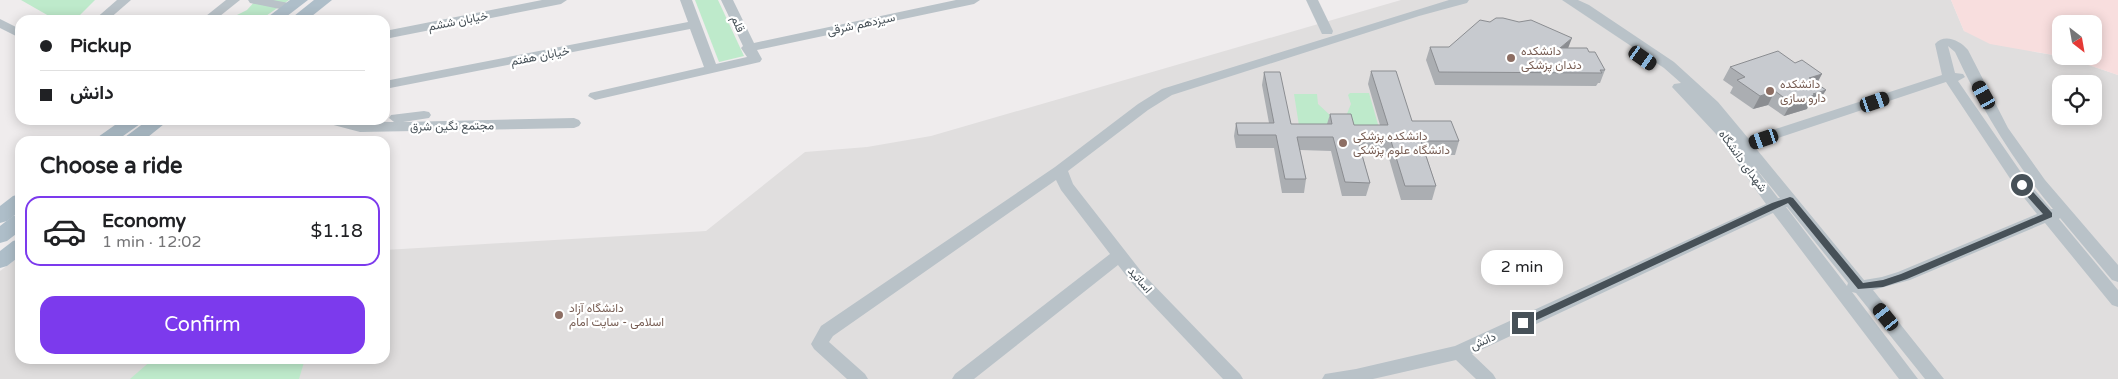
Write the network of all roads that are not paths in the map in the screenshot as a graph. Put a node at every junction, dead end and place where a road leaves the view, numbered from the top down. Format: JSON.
{"nodes":[{"id":1,"x":125,"y":0,"type":"edge"},
{"id":2,"x":234,"y":0,"type":"edge"},
{"id":3,"x":254,"y":0,"type":"edge"},
{"id":4,"x":324,"y":0,"type":"edge"},
{"id":5,"x":561,"y":0,"type":"edge"},
{"id":6,"x":686,"y":0,"type":"edge"},
{"id":7,"x":727,"y":0,"type":"edge"},
{"id":8,"x":974,"y":0,"type":"edge"},
{"id":9,"x":1312,"y":0,"type":"edge"},
{"id":10,"x":1463,"y":0,"type":"edge"},
{"id":11,"x":1562,"y":0,"type":"edge"},
{"id":12,"x":1568,"y":0,"type":"edge"},
{"id":13,"x":296,"y":9,"type":"edge"},
{"id":14,"x":106,"y":15,"type":"edge"},
{"id":15,"x":214,"y":15,"type":"edge"},
{"id":16,"x":283,"y":15,"type":"edge"},
{"id":17,"x":0,"y":23,"type":"edge"},
{"id":18,"x":695,"y":24,"type":"junction"},
{"id":19,"x":1326,"y":30,"type":"dead end"},
{"id":20,"x":15,"y":31,"type":"edge"},
{"id":21,"x":390,"y":34,"type":"edge"},
{"id":22,"x":748,"y":48,"type":"junction"},
{"id":23,"x":712,"y":70,"type":"junction"},
{"id":24,"x":1949,"y":76,"type":"junction"},
{"id":25,"x":1974,"y":78,"type":"junction"},
{"id":26,"x":390,"y":85,"type":"edge"},
{"id":27,"x":595,"y":96,"type":"dead end"},
{"id":28,"x":424,"y":115,"type":"dead end"},
{"id":29,"x":390,"y":118,"type":"edge"},
{"id":30,"x":574,"y":122,"type":"dead end"},
{"id":31,"x":127,"y":125,"type":"edge"},
{"id":32,"x":153,"y":125,"type":"edge"},
{"id":33,"x":349,"y":125,"type":"edge"},
{"id":34,"x":1984,"y":127,"type":"junction"},
{"id":35,"x":2002,"y":129,"type":"junction"},
{"id":36,"x":111,"y":136,"type":"edge"},
{"id":37,"x":138,"y":136,"type":"edge"},
{"id":38,"x":1740,"y":147,"type":"junction"},
{"id":39,"x":1060,"y":170,"type":"junction"},
{"id":40,"x":1782,"y":202,"type":"junction"},
{"id":41,"x":15,"y":206,"type":"edge"},
{"id":42,"x":2057,"y":214,"type":"junction"},
{"id":43,"x":0,"y":216,"type":"edge"},
{"id":44,"x":15,"y":225,"type":"edge"},
{"id":45,"x":0,"y":236,"type":"edge"},
{"id":46,"x":15,"y":250,"type":"edge"},
{"id":47,"x":1120,"y":255,"type":"junction"},
{"id":48,"x":0,"y":261,"type":"edge"},
{"id":49,"x":2118,"y":276,"type":"edge"},
{"id":50,"x":1838,"y":286,"type":"junction"},
{"id":51,"x":1861,"y":287,"type":"junction"},
{"id":52,"x":2118,"y":301,"type":"edge"},
{"id":53,"x":1459,"y":352,"type":"junction"},
{"id":54,"x":859,"y":379,"type":"edge"},
{"id":55,"x":961,"y":379,"type":"edge"},
{"id":56,"x":1234,"y":379,"type":"edge"},
{"id":57,"x":1332,"y":379,"type":"edge"},
{"id":58,"x":1487,"y":379,"type":"edge"},
{"id":59,"x":1910,"y":379,"type":"edge"},
{"id":60,"x":1935,"y":379,"type":"edge"}],
"edges":[{"from":1,"to":14,"type":"street"},
{"from":2,"to":15,"type":"street"},
{"from":3,"to":13,"type":"street"},
{"from":4,"to":13,"type":"main road"},
{"from":5,"to":21,"type":"street","name":"خیابان ششم"},
{"from":6,"to":18,"type":"street"},
{"from":7,"to":22,"type":"street","name":"قلم"},
{"from":8,"to":22,"type":"street","name":"سیزدهم شرقی"},
{"from":9,"to":19,"type":"street"},
{"from":10,"to":39,"type":"street"},
{"from":11,"to":38,"type":"street","name":"شهدای دانشگاه"},
{"from":12,"to":38,"type":"street","name":"شهدای دانشگاه"},
{"from":13,"to":16,"type":"main road"},
{"from":17,"to":20,"type":"street"},
{"from":18,"to":23,"type":"street"},
{"from":18,"to":26,"type":"street","name":"خیابان هفتم"},
{"from":22,"to":23,"type":"street"},
{"from":23,"to":27,"type":"street"},
{"from":24,"to":25,"type":"street"},
{"from":24,"to":25,"type":"street"},
{"from":24,"to":34,"type":"street"},
{"from":24,"to":38,"type":"street"},
{"from":25,"to":35,"type":"street"},
{"from":28,"to":29,"type":"street"},
{"from":30,"to":33,"type":"street","name":"مجتمع نگین شرق"},
{"from":31,"to":36,"type":"main road"},
{"from":32,"to":37,"type":"main road"},
{"from":34,"to":35,"type":"street"},
{"from":34,"to":42,"type":"street"},
{"from":35,"to":42,"type":"street"},
{"from":38,"to":40,"type":"street","name":"شهدای دانشگاه"},
{"from":39,"to":47,"type":"street","name":"اساتید"},
{"from":39,"to":54,"type":"street"},
{"from":40,"to":50,"type":"street","name":"شهدای دانشگاه"},
{"from":40,"to":51,"type":"street","name":"شهدای دانشگاه"},
{"from":40,"to":53,"type":"street","name":"دانش"},
{"from":41,"to":43,"type":"main road"},
{"from":42,"to":49,"type":"street"},
{"from":42,"to":51,"type":"street"},
{"from":42,"to":52,"type":"street"},
{"from":44,"to":45,"type":"main road"},
{"from":46,"to":48,"type":"main road"},
{"from":47,"to":55,"type":"street"},
{"from":47,"to":56,"type":"street","name":"اساتید"},
{"from":50,"to":51,"type":"street"},
{"from":50,"to":59,"type":"street","name":"شهدای دانشگاه"},
{"from":51,"to":60,"type":"street","name":"شهدای دانشگاه"},
{"from":53,"to":57,"type":"street","name":"دانش"},
{"from":53,"to":58,"type":"street"}]}
